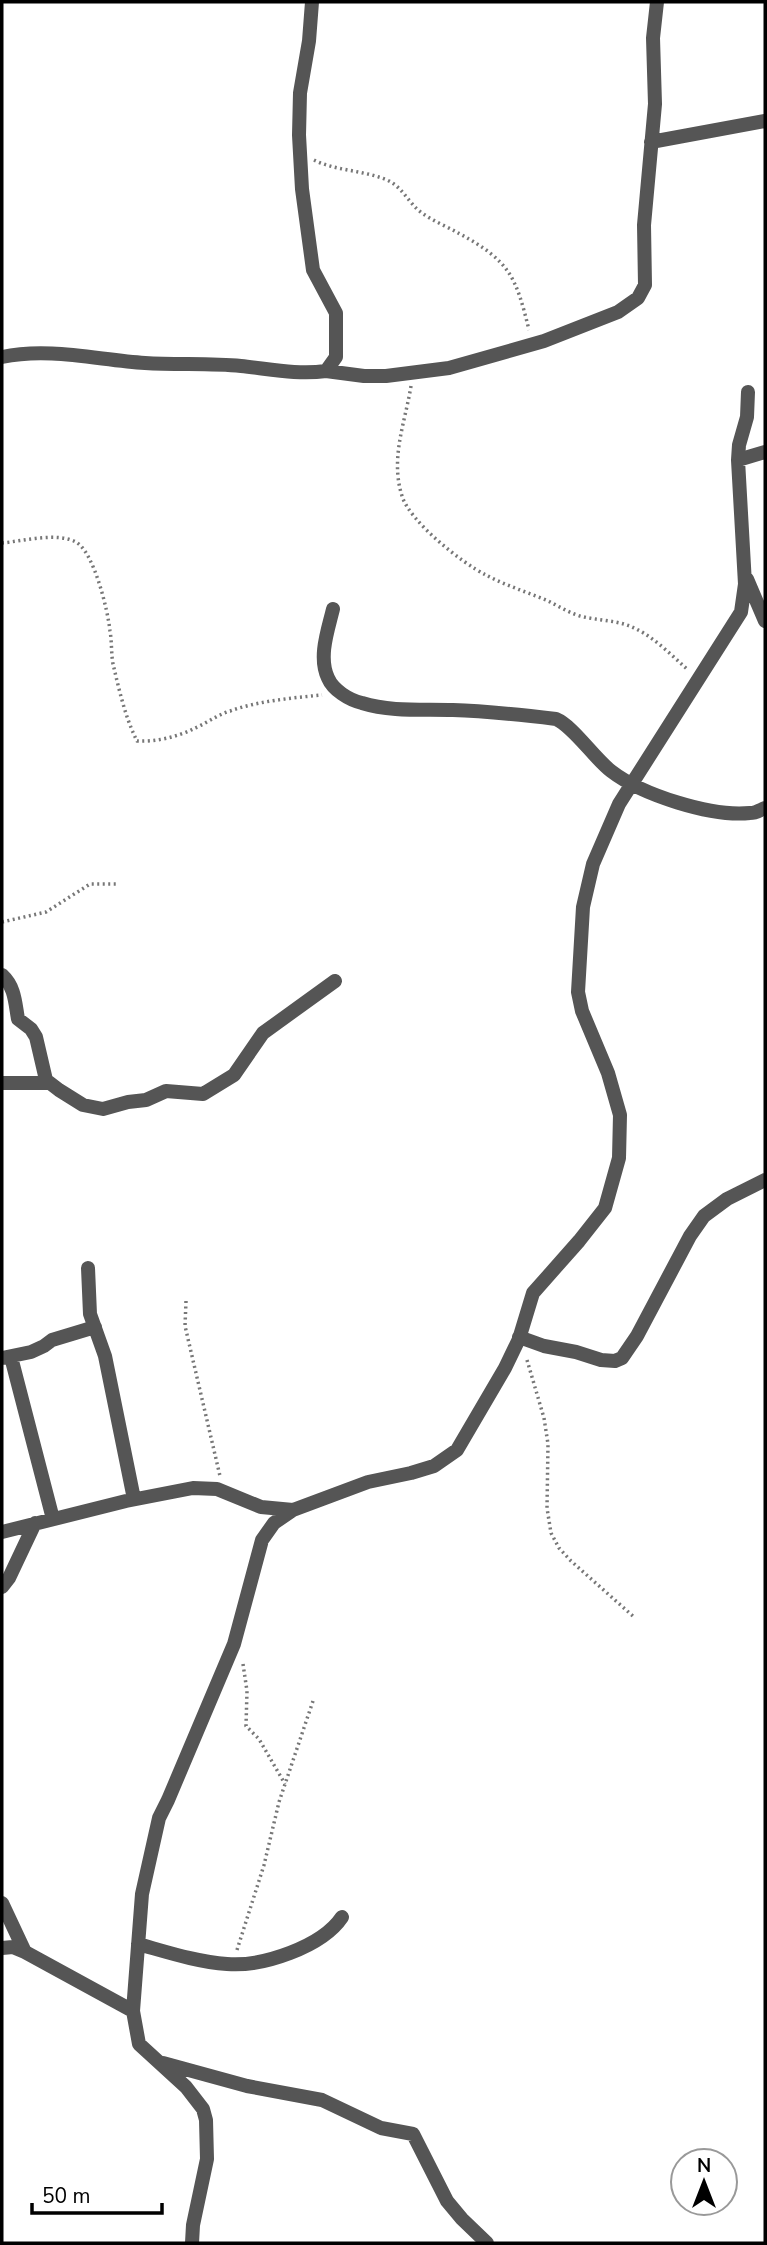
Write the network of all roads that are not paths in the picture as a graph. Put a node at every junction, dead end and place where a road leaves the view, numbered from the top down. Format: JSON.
{"nodes":[{"id":1,"x":312,"y":2,"type":"edge"},
{"id":2,"x":657,"y":2,"type":"edge"},
{"id":3,"x":765,"y":121,"type":"edge"},
{"id":4,"x":651,"y":142,"type":"junction"},
{"id":5,"x":2,"y":357,"type":"edge"},
{"id":6,"x":326,"y":371,"type":"junction"},
{"id":7,"x":748,"y":392,"type":"dead end"},
{"id":8,"x":765,"y":452,"type":"edge"},
{"id":9,"x":738,"y":460,"type":"junction"},
{"id":10,"x":745,"y":575,"type":"junction"},
{"id":11,"x":333,"y":609,"type":"dead end"},
{"id":12,"x":765,"y":621,"type":"edge"},
{"id":13,"x":632,"y":785,"type":"junction"},
{"id":14,"x":765,"y":807,"type":"edge"},
{"id":15,"x":2,"y":975,"type":"edge"},
{"id":16,"x":335,"y":981,"type":"dead end"},
{"id":17,"x":2,"y":1083,"type":"edge"},
{"id":18,"x":50,"y":1083,"type":"junction"},
{"id":19,"x":765,"y":1180,"type":"edge"},
{"id":20,"x":88,"y":1268,"type":"dead end"},
{"id":21,"x":95,"y":1327,"type":"junction"},
{"id":22,"x":519,"y":1338,"type":"junction"},
{"id":23,"x":6,"y":1358,"type":"edge"},
{"id":24,"x":134,"y":1499,"type":"junction"},
{"id":25,"x":293,"y":1510,"type":"junction"},
{"id":26,"x":53,"y":1519,"type":"junction"},
{"id":27,"x":35,"y":1523,"type":"junction"},
{"id":28,"x":2,"y":1531,"type":"edge"},
{"id":29,"x":2,"y":1587,"type":"edge"},
{"id":30,"x":2,"y":1903,"type":"edge"},
{"id":31,"x":342,"y":1917,"type":"dead end"},
{"id":32,"x":138,"y":1944,"type":"junction"},
{"id":33,"x":2,"y":1948,"type":"edge"},
{"id":34,"x":25,"y":1952,"type":"junction"},
{"id":35,"x":133,"y":2011,"type":"junction"},
{"id":36,"x":158,"y":2062,"type":"junction"},
{"id":37,"x":192,"y":2243,"type":"edge"},
{"id":38,"x":487,"y":2243,"type":"edge"}],
"edges":[{"from":1,"to":6,"type":"street"},
{"from":2,"to":4,"type":"street"},
{"from":3,"to":4,"type":"street"},
{"from":4,"to":6,"type":"street"},
{"from":5,"to":6,"type":"street"},
{"from":7,"to":9,"type":"street"},
{"from":8,"to":9,"type":"street"},
{"from":9,"to":10,"type":"street"},
{"from":10,"to":12,"type":"street"},
{"from":10,"to":13,"type":"street"},
{"from":11,"to":13,"type":"street"},
{"from":13,"to":14,"type":"street"},
{"from":13,"to":22,"type":"street"},
{"from":15,"to":18,"type":"street"},
{"from":16,"to":18,"type":"street"},
{"from":17,"to":18,"type":"street"},
{"from":19,"to":22,"type":"street"},
{"from":20,"to":21,"type":"street"},
{"from":21,"to":23,"type":"street"},
{"from":21,"to":24,"type":"street"},
{"from":22,"to":25,"type":"street"},
{"from":23,"to":26,"type":"street"},
{"from":24,"to":25,"type":"street"},
{"from":24,"to":26,"type":"street"},
{"from":25,"to":32,"type":"street"},
{"from":26,"to":27,"type":"street"},
{"from":27,"to":28,"type":"street"},
{"from":27,"to":29,"type":"street"},
{"from":30,"to":34,"type":"street"},
{"from":31,"to":32,"type":"street"},
{"from":32,"to":35,"type":"street"},
{"from":33,"to":34,"type":"street"},
{"from":34,"to":35,"type":"street"},
{"from":35,"to":36,"type":"street"},
{"from":36,"to":37,"type":"street"},
{"from":36,"to":38,"type":"street"}]}
